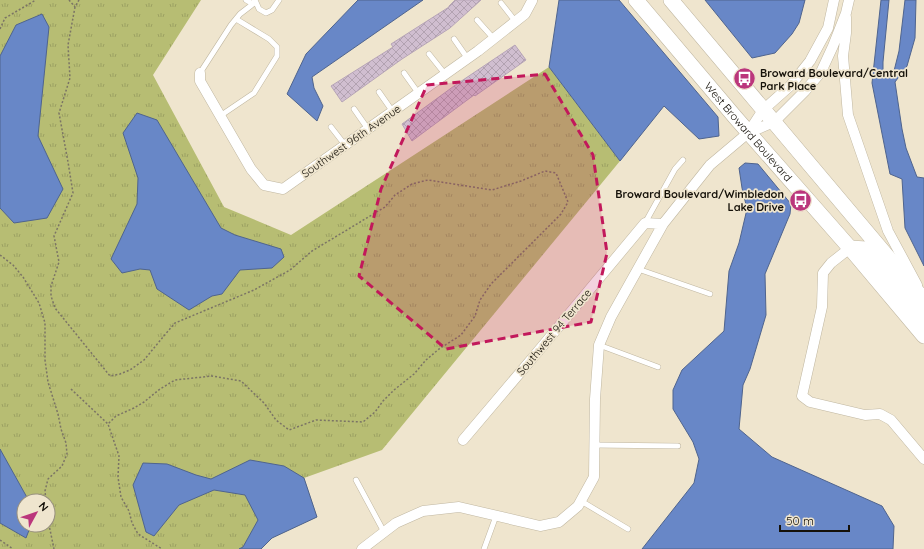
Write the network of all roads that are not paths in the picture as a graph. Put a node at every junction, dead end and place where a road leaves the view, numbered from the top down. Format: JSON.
{"nodes":[{"id":1,"x":246,"y":0,"type":"edge"},
{"id":2,"x":279,"y":0,"type":"edge"},
{"id":3,"x":532,"y":0,"type":"edge"},
{"id":4,"x":636,"y":0,"type":"edge"},
{"id":5,"x":671,"y":0,"type":"edge"},
{"id":6,"x":834,"y":0,"type":"edge"},
{"id":7,"x":849,"y":0,"type":"edge"},
{"id":8,"x":254,"y":1,"type":"edge"},
{"id":9,"x":501,"y":3,"type":"dead end"},
{"id":10,"x":846,"y":13,"type":"junction"},
{"id":11,"x":236,"y":19,"type":"junction"},
{"id":12,"x":477,"y":20,"type":"dead end"},
{"id":13,"x":516,"y":22,"type":"junction"},
{"id":14,"x":454,"y":39,"type":"dead end"},
{"id":15,"x":494,"y":39,"type":"junction"},
{"id":16,"x":429,"y":54,"type":"dead end"},
{"id":17,"x":468,"y":59,"type":"junction"},
{"id":18,"x":200,"y":73,"type":"joint"},
{"id":19,"x":404,"y":73,"type":"dead end"},
{"id":20,"x":446,"y":75,"type":"junction"},
{"id":21,"x":379,"y":92,"type":"dead end"},
{"id":22,"x":419,"y":94,"type":"junction"},
{"id":23,"x":354,"y":109,"type":"dead end"},
{"id":24,"x":763,"y":110,"type":"junction"},
{"id":25,"x":393,"y":112,"type":"junction"},
{"id":26,"x":220,"y":116,"type":"junction"},
{"id":27,"x":774,"y":122,"type":"junction"},
{"id":28,"x":332,"y":127,"type":"dead end"},
{"id":29,"x":368,"y":130,"type":"junction"},
{"id":30,"x":748,"y":133,"type":"junction"},
{"id":31,"x":345,"y":145,"type":"junction"},
{"id":32,"x":683,"y":160,"type":"dead end"},
{"id":33,"x":645,"y":223,"type":"junction"},
{"id":34,"x":663,"y":224,"type":"junction"},
{"id":35,"x":850,"y":248,"type":"junction"},
{"id":36,"x":638,"y":269,"type":"junction"},
{"id":37,"x":710,"y":294,"type":"dead end"},
{"id":38,"x":924,"y":298,"type":"edge"},
{"id":39,"x":924,"y":317,"type":"edge"},
{"id":40,"x":924,"y":336,"type":"edge"},
{"id":41,"x":599,"y":345,"type":"junction"},
{"id":42,"x":658,"y":367,"type":"dead end"},
{"id":43,"x":463,"y":440,"type":"dead end"},
{"id":44,"x":594,"y":445,"type":"junction"},
{"id":45,"x":678,"y":446,"type":"dead end"},
{"id":46,"x":924,"y":459,"type":"edge"},
{"id":47,"x":356,"y":480,"type":"dead end"},
{"id":48,"x":581,"y":501,"type":"junction"},
{"id":49,"x":496,"y":516,"type":"junction"},
{"id":50,"x":628,"y":530,"type":"dead end"},
{"id":51,"x":384,"y":532,"type":"junction"},
{"id":52,"x":362,"y":549,"type":"edge"},
{"id":53,"x":484,"y":549,"type":"edge"}],
"edges":[{"from":1,"to":8,"type":"lane"},
{"from":2,"to":8,"type":"lane"},
{"from":3,"to":13,"type":"street","name":"Southwest 96th Avenue"},
{"from":4,"to":30,"type":"main road","name":"West Broward Boulevard"},
{"from":5,"to":24,"type":"main road"},
{"from":6,"to":24,"type":"street"},
{"from":7,"to":10,"type":"street"},
{"from":8,"to":11,"type":"lane"},
{"from":9,"to":13,"type":"lane"},
{"from":10,"to":27,"type":"street"},
{"from":10,"to":38,"type":"street"},
{"from":11,"to":18,"type":"lane"},
{"from":11,"to":26,"type":"lane"},
{"from":12,"to":15,"type":"lane"},
{"from":13,"to":15,"type":"street","name":"Southwest 96th Avenue"},
{"from":14,"to":17,"type":"lane"},
{"from":15,"to":17,"type":"street","name":"Southwest 96th Avenue"},
{"from":16,"to":20,"type":"lane"},
{"from":17,"to":20,"type":"street","name":"Southwest 96th Avenue"},
{"from":18,"to":26,"type":"street","name":"Southwest 96th Avenue"},
{"from":19,"to":22,"type":"lane"},
{"from":20,"to":22,"type":"street","name":"Southwest 96th Avenue"},
{"from":21,"to":25,"type":"lane"},
{"from":22,"to":25,"type":"street","name":"Southwest 96th Avenue"},
{"from":23,"to":29,"type":"lane"},
{"from":24,"to":27,"type":"main road"},
{"from":24,"to":30,"type":"street"},
{"from":25,"to":29,"type":"street","name":"Southwest 96th Avenue"},
{"from":26,"to":31,"type":"street","name":"Southwest 96th Avenue"},
{"from":27,"to":30,"type":"street"},
{"from":27,"to":38,"type":"main road"},
{"from":28,"to":31,"type":"lane"},
{"from":29,"to":31,"type":"street","name":"Southwest 96th Avenue"},
{"from":30,"to":34,"type":"street"},
{"from":30,"to":35,"type":"main road","name":"West Broward Boulevard"},
{"from":32,"to":33,"type":"lane","name":"Southwest 94 Terrace"},
{"from":33,"to":34,"type":"street"},
{"from":33,"to":43,"type":"street","name":"Southwest 94 Terrace"},
{"from":34,"to":36,"type":"street"},
{"from":35,"to":39,"type":"main road"},
{"from":35,"to":40,"type":"main road","name":"West Broward Boulevard"},
{"from":35,"to":46,"type":"street"},
{"from":36,"to":37,"type":"lane"},
{"from":36,"to":41,"type":"street"},
{"from":41,"to":42,"type":"lane"},
{"from":41,"to":44,"type":"street"},
{"from":44,"to":45,"type":"lane"},
{"from":44,"to":48,"type":"street"},
{"from":47,"to":51,"type":"lane"},
{"from":48,"to":49,"type":"street"},
{"from":48,"to":50,"type":"lane"},
{"from":49,"to":51,"type":"street"},
{"from":49,"to":53,"type":"lane"},
{"from":51,"to":52,"type":"street"}]}
